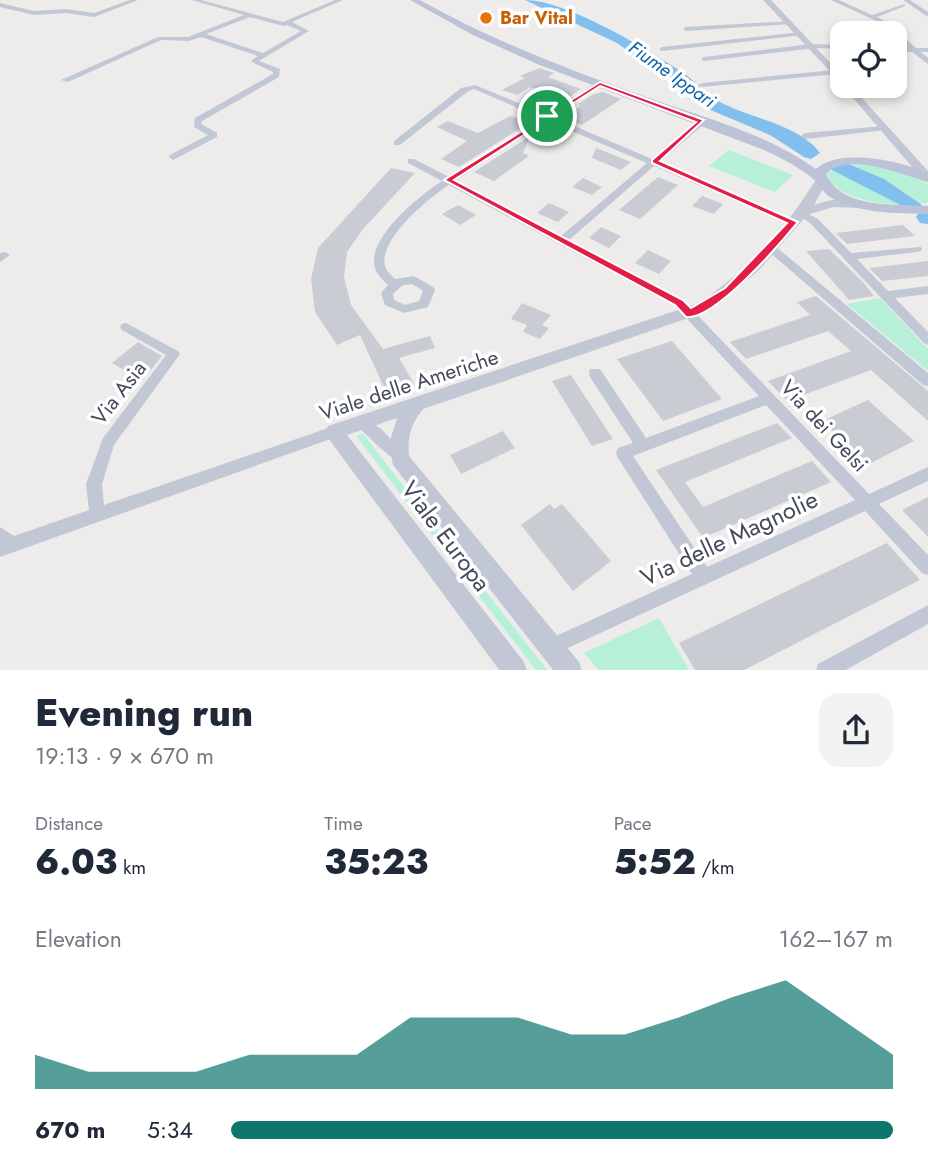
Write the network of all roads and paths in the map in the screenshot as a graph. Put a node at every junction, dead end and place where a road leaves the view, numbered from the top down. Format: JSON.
{"nodes":[{"id":1,"x":135,"y":0,"type":"edge"},
{"id":2,"x":195,"y":0,"type":"edge"},
{"id":3,"x":340,"y":0,"type":"edge"},
{"id":4,"x":414,"y":0,"type":"edge"},
{"id":5,"x":767,"y":0,"type":"edge"},
{"id":6,"x":834,"y":0,"type":"edge"},
{"id":7,"x":904,"y":2,"type":"edge"},
{"id":8,"x":0,"y":5,"type":"edge"},
{"id":9,"x":250,"y":15,"type":"junction"},
{"id":10,"x":928,"y":15,"type":"edge"},
{"id":11,"x":871,"y":17,"type":"junction"},
{"id":12,"x":790,"y":22,"type":"junction"},
{"id":13,"x":288,"y":23,"type":"junction"},
{"id":14,"x":686,"y":29,"type":"dead end"},
{"id":15,"x":801,"y":34,"type":"junction"},
{"id":16,"x":202,"y":35,"type":"junction"},
{"id":17,"x":811,"y":47,"type":"junction"},
{"id":18,"x":830,"y":47,"type":"edge"},
{"id":19,"x":662,"y":49,"type":"dead end"},
{"id":20,"x":907,"y":50,"type":"edge"},
{"id":21,"x":913,"y":50,"type":"junction"},
{"id":22,"x":928,"y":50,"type":"edge"},
{"id":23,"x":261,"y":55,"type":"junction"},
{"id":24,"x":704,"y":59,"type":"dead end"},
{"id":25,"x":928,"y":62,"type":"edge"},
{"id":26,"x":830,"y":68,"type":"edge"},
{"id":27,"x":830,"y":72,"type":"edge"},
{"id":28,"x":65,"y":80,"type":"dead end"},
{"id":29,"x":600,"y":84,"type":"junction"},
{"id":30,"x":702,"y":85,"type":"dead end"},
{"id":31,"x":857,"y":98,"type":"edge"},
{"id":32,"x":547,"y":116,"type":"junction"},
{"id":33,"x":701,"y":122,"type":"junction"},
{"id":34,"x":883,"y":128,"type":"junction"},
{"id":35,"x":805,"y":136,"type":"dead end"},
{"id":36,"x":754,"y":143,"type":"junction"},
{"id":37,"x":397,"y":144,"type":"dead end"},
{"id":38,"x":173,"y":157,"type":"dead end"},
{"id":39,"x":904,"y":157,"type":"junction"},
{"id":40,"x":411,"y":161,"type":"dead end"},
{"id":41,"x":655,"y":161,"type":"junction"},
{"id":42,"x":863,"y":162,"type":"junction"},
{"id":43,"x":927,"y":174,"type":"edge"},
{"id":44,"x":820,"y":179,"type":"junction"},
{"id":45,"x":448,"y":180,"type":"junction"},
{"id":46,"x":860,"y":204,"type":"junction"},
{"id":47,"x":928,"y":210,"type":"edge"},
{"id":48,"x":797,"y":218,"type":"junction"},
{"id":49,"x":562,"y":241,"type":"junction"},
{"id":50,"x":771,"y":248,"type":"junction"},
{"id":51,"x":916,"y":249,"type":"dead end"},
{"id":52,"x":848,"y":257,"type":"junction"},
{"id":53,"x":394,"y":284,"type":"dead end"},
{"id":54,"x":928,"y":290,"type":"edge"},
{"id":55,"x":885,"y":295,"type":"junction"},
{"id":56,"x":690,"y":314,"type":"junction"},
{"id":57,"x":126,"y":327,"type":"dead end"},
{"id":58,"x":928,"y":340,"type":"edge"},
{"id":59,"x":595,"y":373,"type":"dead end"},
{"id":60,"x":928,"y":380,"type":"edge"},
{"id":61,"x":769,"y":398,"type":"junction"},
{"id":62,"x":416,"y":405,"type":"junction"},
{"id":63,"x":362,"y":423,"type":"junction"},
{"id":64,"x":334,"y":432,"type":"junction"},
{"id":65,"x":643,"y":445,"type":"junction"},
{"id":66,"x":400,"y":459,"type":"junction"},
{"id":67,"x":928,"y":474,"type":"edge"},
{"id":68,"x":867,"y":502,"type":"junction"},
{"id":69,"x":97,"y":513,"type":"junction"},
{"id":70,"x":4,"y":543,"type":"edge"},
{"id":71,"x":928,"y":567,"type":"edge"},
{"id":72,"x":704,"y":577,"type":"junction"},
{"id":73,"x":928,"y":614,"type":"edge"},
{"id":74,"x":551,"y":647,"type":"junction"},
{"id":75,"x":515,"y":670,"type":"edge"},
{"id":76,"x":570,"y":670,"type":"edge"},
{"id":77,"x":825,"y":670,"type":"edge"}],
"edges":[{"from":1,"to":8,"type":"street"},
{"from":2,"to":9,"type":"street"},
{"from":3,"to":13,"type":"street"},
{"from":4,"to":29,"type":"main road"},
{"from":5,"to":12,"type":"street"},
{"from":6,"to":11,"type":"street"},
{"from":7,"to":10,"type":"street"},
{"from":7,"to":11,"type":"street"},
{"from":9,"to":13,"type":"street"},
{"from":9,"to":16,"type":"street"},
{"from":11,"to":21,"type":"street"},
{"from":12,"to":14,"type":"street"},
{"from":12,"to":15,"type":"street"},
{"from":13,"to":23,"type":"street"},
{"from":15,"to":17,"type":"street"},
{"from":15,"to":19,"type":"street"},
{"from":16,"to":23,"type":"street"},
{"from":16,"to":28,"type":"street"},
{"from":17,"to":18,"type":"street"},
{"from":17,"to":24,"type":"street"},
{"from":17,"to":26,"type":"street"},
{"from":20,"to":21,"type":"street"},
{"from":21,"to":22,"type":"street"},
{"from":21,"to":25,"type":"street"},
{"from":23,"to":38,"type":"street"},
{"from":27,"to":30,"type":"street"},
{"from":29,"to":32,"type":"street"},
{"from":29,"to":33,"type":"main road"},
{"from":31,"to":34,"type":"street"},
{"from":32,"to":37,"type":"street"},
{"from":32,"to":41,"type":"street"},
{"from":32,"to":45,"type":"street"},
{"from":33,"to":36,"type":"main road"},
{"from":33,"to":41,"type":"street"},
{"from":34,"to":35,"type":"street"},
{"from":34,"to":39,"type":"street"},
{"from":36,"to":42,"type":"main road"},
{"from":36,"to":44,"type":"main road"},
{"from":39,"to":42,"type":"main road"},
{"from":39,"to":43,"type":"main road"},
{"from":40,"to":45,"type":"street","name":"Via dei Gelsi"},
{"from":41,"to":48,"type":"street"},
{"from":41,"to":49,"type":"street"},
{"from":42,"to":44,"type":"main road"},
{"from":44,"to":46,"type":"main road"},
{"from":44,"to":48,"type":"street","name":"Viale delle Americhe"},
{"from":45,"to":49,"type":"street","name":"Via dei Gelsi"},
{"from":45,"to":53,"type":"street"},
{"from":46,"to":47,"type":"main road"},
{"from":46,"to":48,"type":"street"},
{"from":48,"to":50,"type":"street","name":"Viale delle Americhe"},
{"from":48,"to":52,"type":"street"},
{"from":49,"to":56,"type":"street","name":"Via dei Gelsi"},
{"from":50,"to":56,"type":"street","name":"Viale delle Americhe"},
{"from":50,"to":60,"type":"street"},
{"from":51,"to":52,"type":"street"},
{"from":52,"to":55,"type":"street"},
{"from":54,"to":55,"type":"street"},
{"from":55,"to":58,"type":"street"},
{"from":56,"to":61,"type":"street","name":"Via dei Gelsi"},
{"from":56,"to":62,"type":"street","name":"Viale delle Americhe"},
{"from":57,"to":69,"type":"street","name":"Via Asia"},
{"from":59,"to":65,"type":"street"},
{"from":61,"to":65,"type":"street"},
{"from":61,"to":68,"type":"street","name":"Via dei Gelsi"},
{"from":62,"to":63,"type":"street","name":"Viale delle Americhe"},
{"from":62,"to":66,"type":"street"},
{"from":63,"to":64,"type":"street","name":"Viale delle Americhe"},
{"from":63,"to":66,"type":"street"},
{"from":64,"to":69,"type":"street","name":"Viale delle Americhe"},
{"from":64,"to":75,"type":"street","name":"Viale Europa"},
{"from":65,"to":72,"type":"street"},
{"from":66,"to":74,"type":"street","name":"Viale Europa"},
{"from":67,"to":68,"type":"street","name":"Via delle Magnolie"},
{"from":68,"to":71,"type":"street","name":"Via dei Gelsi"},
{"from":68,"to":72,"type":"street","name":"Via delle Magnolie"},
{"from":69,"to":70,"type":"street","name":"Viale delle Americhe"},
{"from":72,"to":74,"type":"street","name":"Via delle Magnolie"},
{"from":73,"to":77,"type":"street"},
{"from":74,"to":76,"type":"street","name":"Viale Europa"}]}
